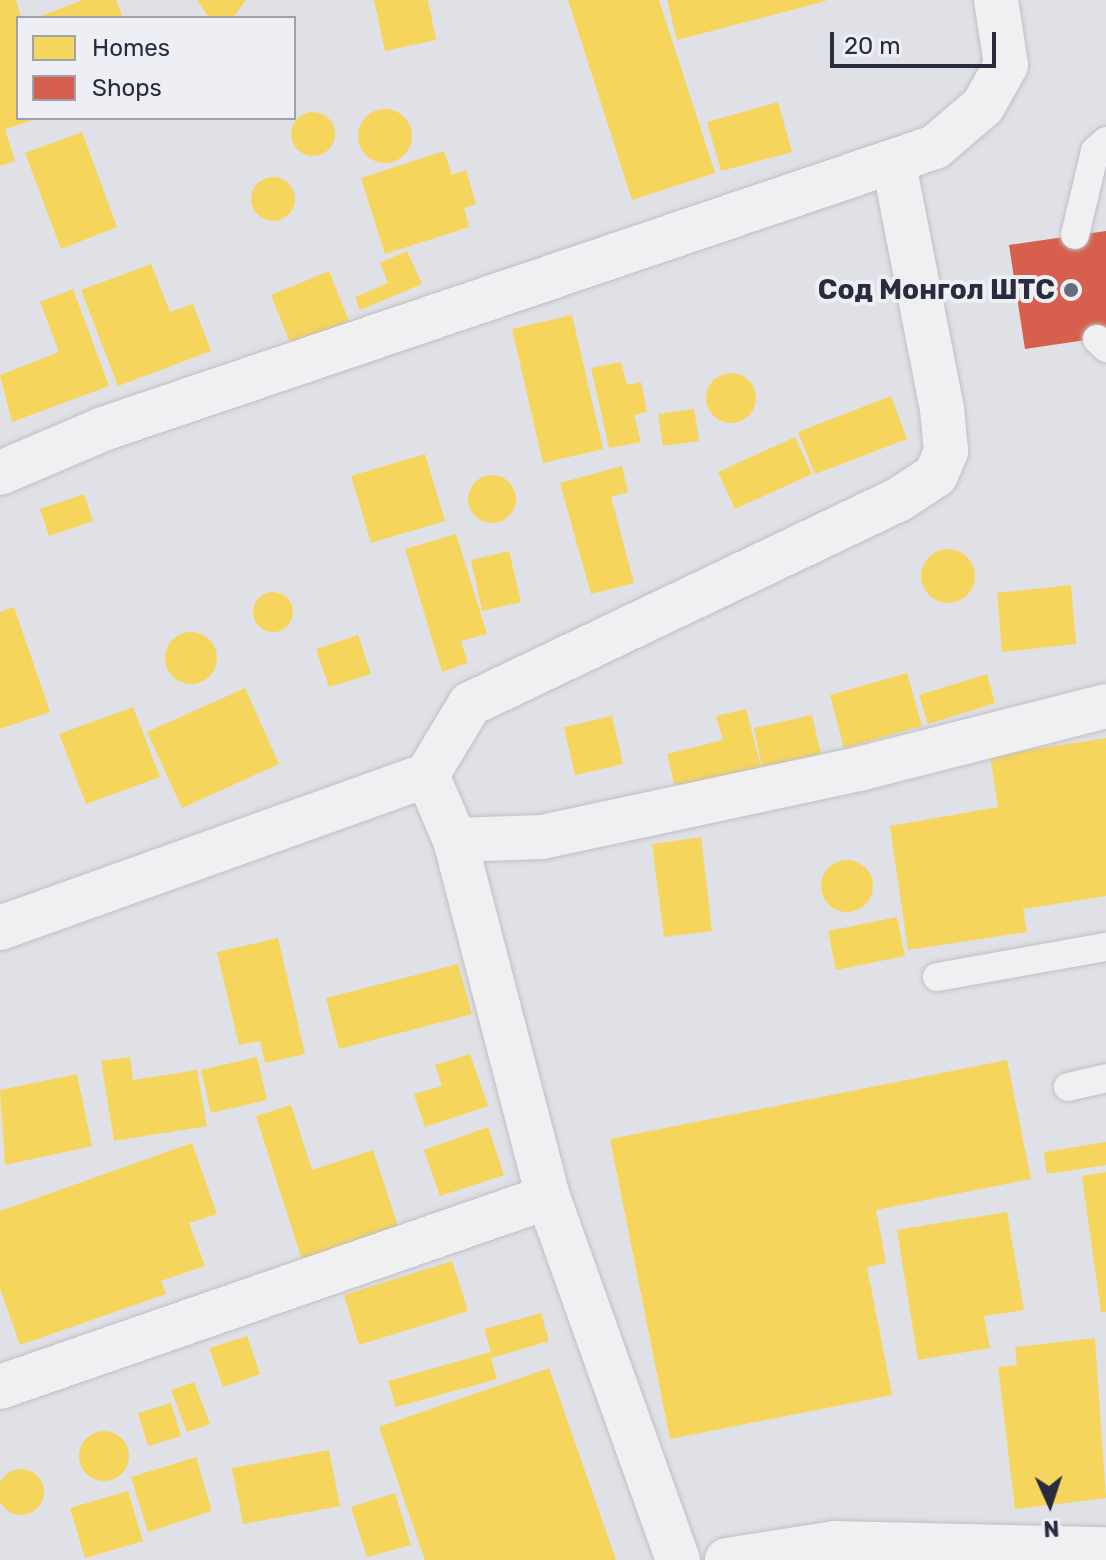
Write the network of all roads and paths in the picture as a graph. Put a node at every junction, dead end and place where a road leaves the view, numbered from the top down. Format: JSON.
{"nodes":[{"id":1,"x":996,"y":0,"type":"edge"},
{"id":2,"x":1106,"y":141,"type":"edge"},
{"id":3,"x":894,"y":164,"type":"junction"},
{"id":4,"x":1075,"y":235,"type":"dead end"},
{"id":5,"x":0,"y":473,"type":"edge"},
{"id":6,"x":1106,"y":706,"type":"edge"},
{"id":7,"x":427,"y":775,"type":"junction"},
{"id":8,"x":455,"y":840,"type":"junction"},
{"id":9,"x":0,"y":928,"type":"edge"},
{"id":10,"x":1106,"y":947,"type":"edge"},
{"id":11,"x":937,"y":977,"type":"dead end"},
{"id":12,"x":1106,"y":1078,"type":"edge"},
{"id":13,"x":1068,"y":1087,"type":"dead end"},
{"id":14,"x":548,"y":1197,"type":"junction"},
{"id":15,"x":0,"y":1387,"type":"edge"},
{"id":16,"x":1106,"y":1549,"type":"edge"},
{"id":17,"x":678,"y":1560,"type":"edge"},
{"id":18,"x":727,"y":1560,"type":"edge"}],
"edges":[{"from":1,"to":3,"type":"street"},
{"from":2,"to":4,"type":"lane"},
{"from":3,"to":5,"type":"street"},
{"from":3,"to":7,"type":"street"},
{"from":6,"to":8,"type":"street"},
{"from":7,"to":8,"type":"street"},
{"from":7,"to":9,"type":"street"},
{"from":8,"to":14,"type":"street"},
{"from":10,"to":11,"type":"lane"},
{"from":12,"to":13,"type":"lane"},
{"from":14,"to":15,"type":"street"},
{"from":14,"to":17,"type":"street"},
{"from":16,"to":18,"type":"street"}]}
